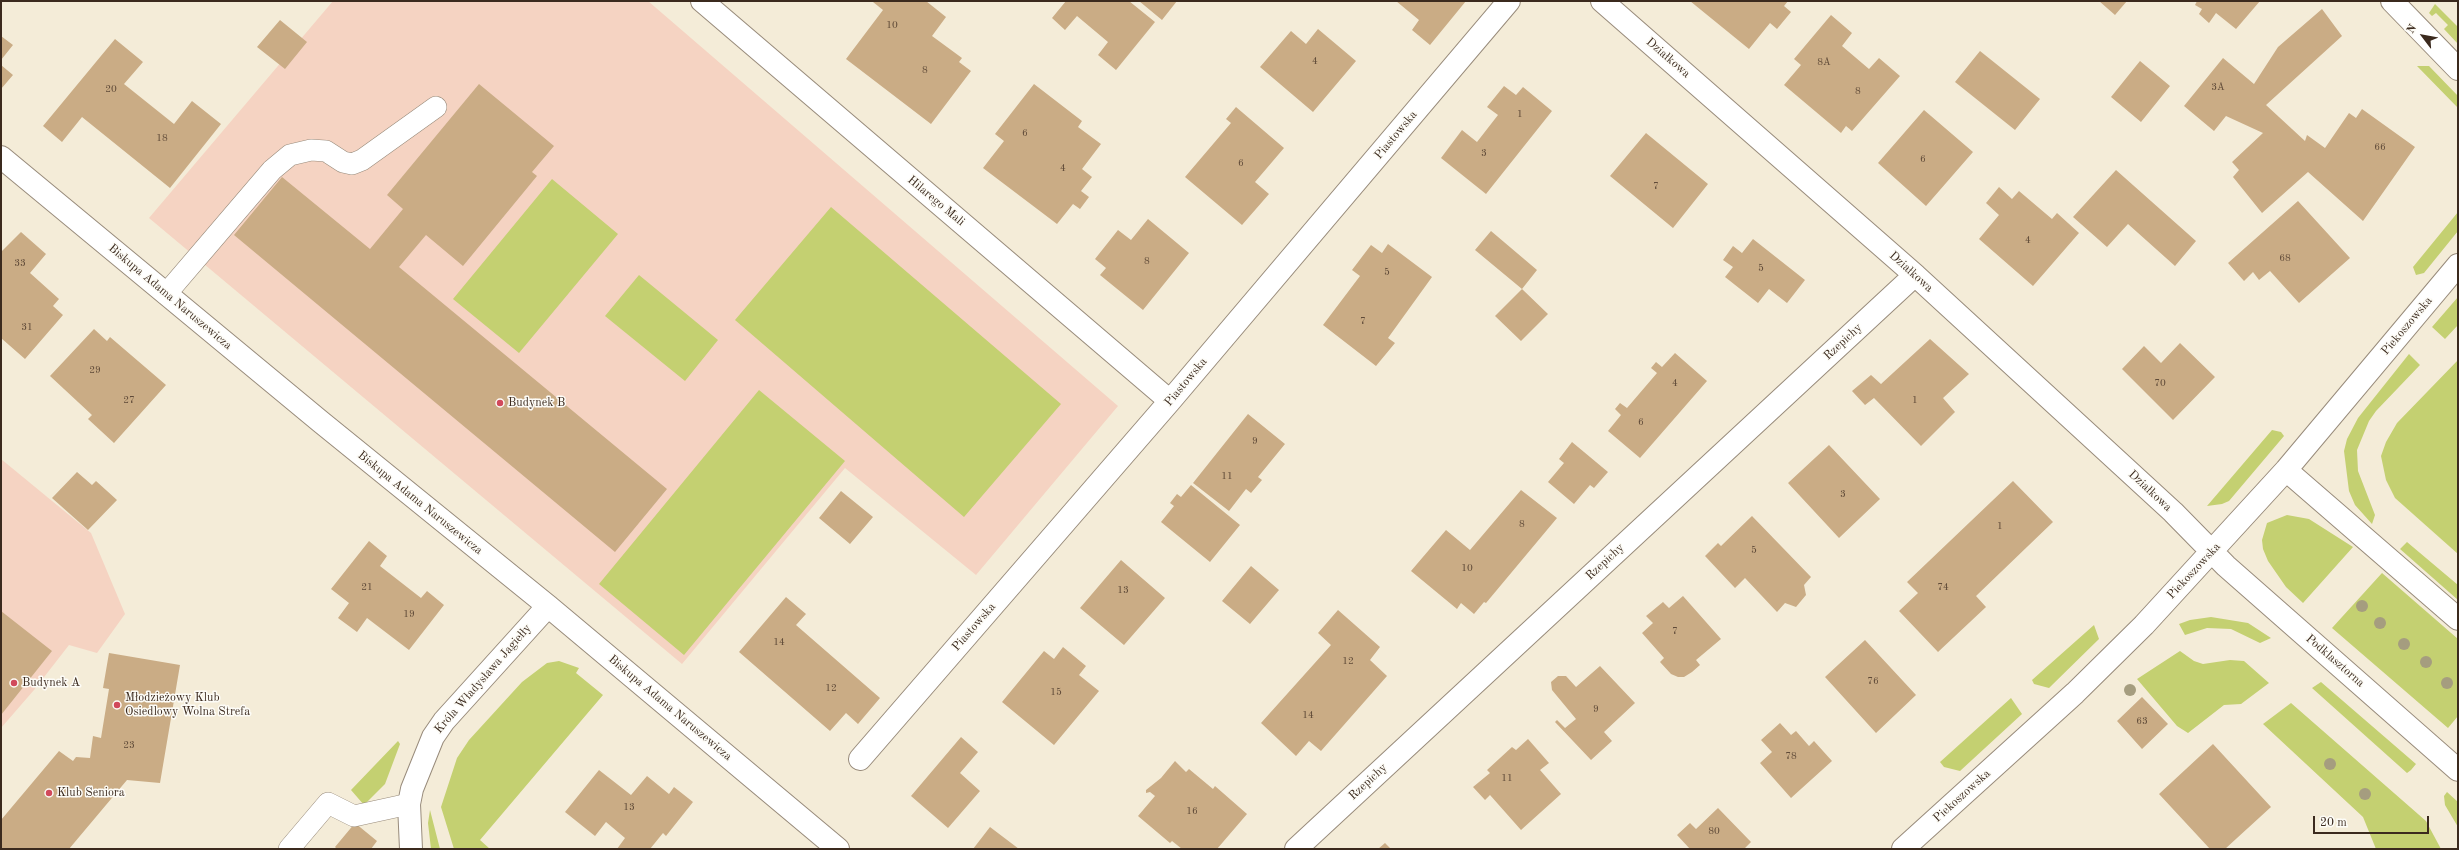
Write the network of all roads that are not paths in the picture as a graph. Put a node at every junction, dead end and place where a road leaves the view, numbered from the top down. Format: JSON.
{"nodes":[{"id":1,"x":702,"y":1,"type":"edge"},
{"id":2,"x":1509,"y":1,"type":"edge"},
{"id":3,"x":1602,"y":1,"type":"edge"},
{"id":4,"x":2392,"y":1,"type":"edge"},
{"id":5,"x":2458,"y":69,"type":"edge"},
{"id":6,"x":436,"y":107,"type":"dead end"},
{"id":7,"x":1,"y":156,"type":"edge"},
{"id":8,"x":2458,"y":265,"type":"edge"},
{"id":9,"x":1915,"y":275,"type":"junction"},
{"id":10,"x":166,"y":294,"type":"junction"},
{"id":11,"x":1170,"y":401,"type":"junction"},
{"id":12,"x":2286,"y":470,"type":"junction"},
{"id":13,"x":2213,"y":552,"type":"junction"},
{"id":14,"x":548,"y":606,"type":"junction"},
{"id":15,"x":2458,"y":619,"type":"edge"},
{"id":16,"x":860,"y":759,"type":"dead end"},
{"id":17,"x":2458,"y":770,"type":"edge"},
{"id":18,"x":409,"y":804,"type":"junction"},
{"id":19,"x":289,"y":849,"type":"edge"},
{"id":20,"x":411,"y":849,"type":"edge"},
{"id":21,"x":838,"y":849,"type":"edge"},
{"id":22,"x":1296,"y":849,"type":"edge"},
{"id":23,"x":1903,"y":849,"type":"edge"}],
"edges":[{"from":1,"to":11,"type":"street","name":"Hilarego Mali"},
{"from":2,"to":11,"type":"street","name":"Piastowska"},
{"from":3,"to":9,"type":"street","name":"Działkowa"},
{"from":4,"to":5,"type":"street"},
{"from":6,"to":10,"type":"lane"},
{"from":7,"to":10,"type":"street","name":"Biskupa Adama Naruszewicza"},
{"from":8,"to":12,"type":"street","name":"Piekoszowska"},
{"from":9,"to":13,"type":"street","name":"Działkowa"},
{"from":9,"to":22,"type":"street","name":"Rzepichy"},
{"from":10,"to":14,"type":"street","name":"Biskupa Adama Naruszewicza"},
{"from":11,"to":16,"type":"street","name":"Piastowska"},
{"from":12,"to":13,"type":"street","name":"Piekoszowska"},
{"from":12,"to":15,"type":"street"},
{"from":13,"to":17,"type":"street","name":"Podklasztorna"},
{"from":13,"to":23,"type":"street","name":"Piekoszowska"},
{"from":14,"to":18,"type":"street","name":"Króla Władysława Jagiełły"},
{"from":14,"to":21,"type":"street","name":"Biskupa Adama Naruszewicza"},
{"from":18,"to":19,"type":"lane"},
{"from":18,"to":20,"type":"street","name":"Króla Władysława Jagiełły"}]}
